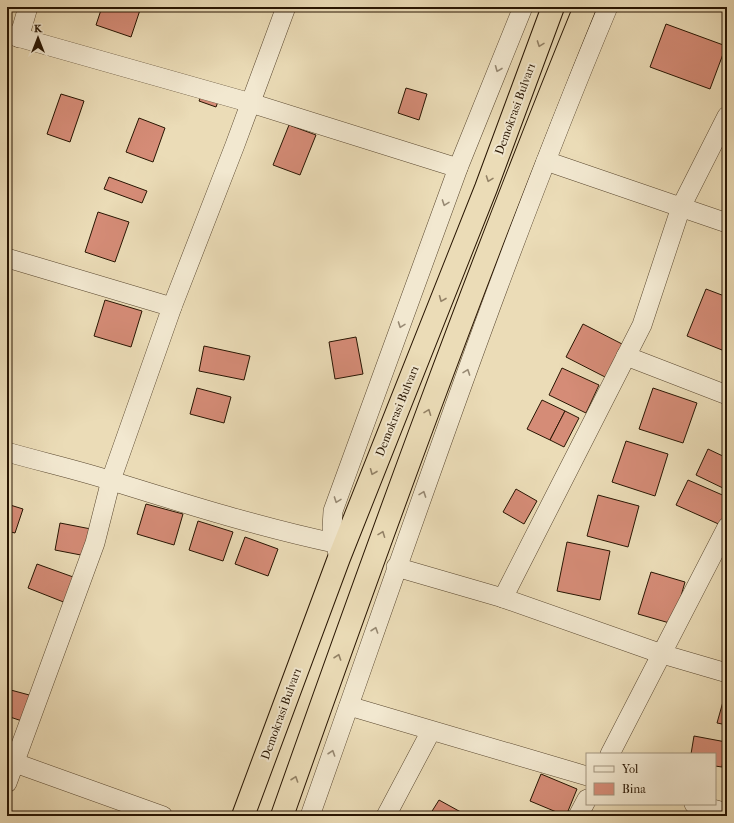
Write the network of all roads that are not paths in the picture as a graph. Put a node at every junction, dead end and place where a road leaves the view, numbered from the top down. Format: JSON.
{"nodes":[{"id":1,"x":28,"y":7,"type":"edge"},
{"id":2,"x":286,"y":7,"type":"edge"},
{"id":3,"x":523,"y":7,"type":"edge"},
{"id":4,"x":553,"y":7,"type":"edge"},
{"id":5,"x":585,"y":7,"type":"edge"},
{"id":6,"x":608,"y":7,"type":"edge"},
{"id":7,"x":13,"y":36,"type":"edge"},
{"id":8,"x":251,"y":103,"type":"junction"},
{"id":9,"x":727,"y":116,"type":"edge"},
{"id":10,"x":546,"y":161,"type":"junction"},
{"id":11,"x":458,"y":168,"type":"junction"},
{"id":12,"x":681,"y":207,"type":"junction"},
{"id":13,"x":727,"y":223,"type":"edge"},
{"id":14,"x":7,"y":258,"type":"edge"},
{"id":15,"x":172,"y":308,"type":"junction"},
{"id":16,"x":626,"y":356,"type":"junction"},
{"id":17,"x":727,"y":395,"type":"edge"},
{"id":18,"x":7,"y":452,"type":"edge"},
{"id":19,"x":111,"y":480,"type":"junction"},
{"id":20,"x":727,"y":527,"type":"edge"},
{"id":21,"x":722,"y":548,"type":"edge"},
{"id":22,"x":337,"y":550,"type":"junction"},
{"id":23,"x":396,"y":567,"type":"junction"},
{"id":24,"x":503,"y":598,"type":"junction"},
{"id":25,"x":662,"y":654,"type":"junction"},
{"id":26,"x":727,"y":673,"type":"edge"},
{"id":27,"x":349,"y":706,"type":"junction"},
{"id":28,"x":431,"y":731,"type":"junction"},
{"id":29,"x":611,"y":753,"type":"edge"},
{"id":30,"x":11,"y":761,"type":"edge"},
{"id":31,"x":586,"y":776,"type":"edge"},
{"id":32,"x":7,"y":783,"type":"edge"},
{"id":33,"x":586,"y":801,"type":"edge"},
{"id":34,"x":698,"y":805,"type":"edge"},
{"id":35,"x":727,"y":812,"type":"edge"},
{"id":36,"x":163,"y":816,"type":"edge"},
{"id":37,"x":243,"y":816,"type":"edge"},
{"id":38,"x":282,"y":816,"type":"edge"},
{"id":39,"x":310,"y":816,"type":"edge"},
{"id":40,"x":386,"y":816,"type":"edge"},
{"id":41,"x":578,"y":816,"type":"edge"}],
"edges":[{"from":1,"to":7,"type":"street"},
{"from":2,"to":8,"type":"street"},
{"from":3,"to":11,"type":"street","one_way":true},
{"from":4,"to":22,"type":"highway","name":"Demokrasi Bulvarı","one_way":true},
{"from":38,"to":5,"type":"highway","name":"Demokrasi Bulvarı","one_way":true},
{"from":6,"to":10,"type":"street"},
{"from":7,"to":8,"type":"street"},
{"from":8,"to":11,"type":"street"},
{"from":8,"to":15,"type":"street"},
{"from":9,"to":12,"type":"street"},
{"from":10,"to":12,"type":"street"},
{"from":23,"to":10,"type":"street","one_way":true},
{"from":11,"to":22,"type":"street","one_way":true},
{"from":12,"to":13,"type":"street"},
{"from":12,"to":16,"type":"street"},
{"from":14,"to":15,"type":"street"},
{"from":15,"to":19,"type":"street"},
{"from":16,"to":17,"type":"street"},
{"from":16,"to":24,"type":"street"},
{"from":18,"to":19,"type":"street"},
{"from":19,"to":22,"type":"street"},
{"from":19,"to":30,"type":"street"},
{"from":20,"to":21,"type":"street"},
{"from":21,"to":25,"type":"street"},
{"from":22,"to":37,"type":"highway","name":"Demokrasi Bulvarı"},
{"from":23,"to":24,"type":"street"},
{"from":27,"to":23,"type":"street","one_way":true},
{"from":24,"to":25,"type":"street"},
{"from":25,"to":26,"type":"street"},
{"from":25,"to":29,"type":"street"},
{"from":27,"to":28,"type":"street"},
{"from":39,"to":27,"type":"street","one_way":true},
{"from":28,"to":31,"type":"street"},
{"from":28,"to":40,"type":"street"},
{"from":30,"to":32,"type":"street"},
{"from":30,"to":36,"type":"street"},
{"from":33,"to":41,"type":"street"},
{"from":34,"to":35,"type":"street"}]}
